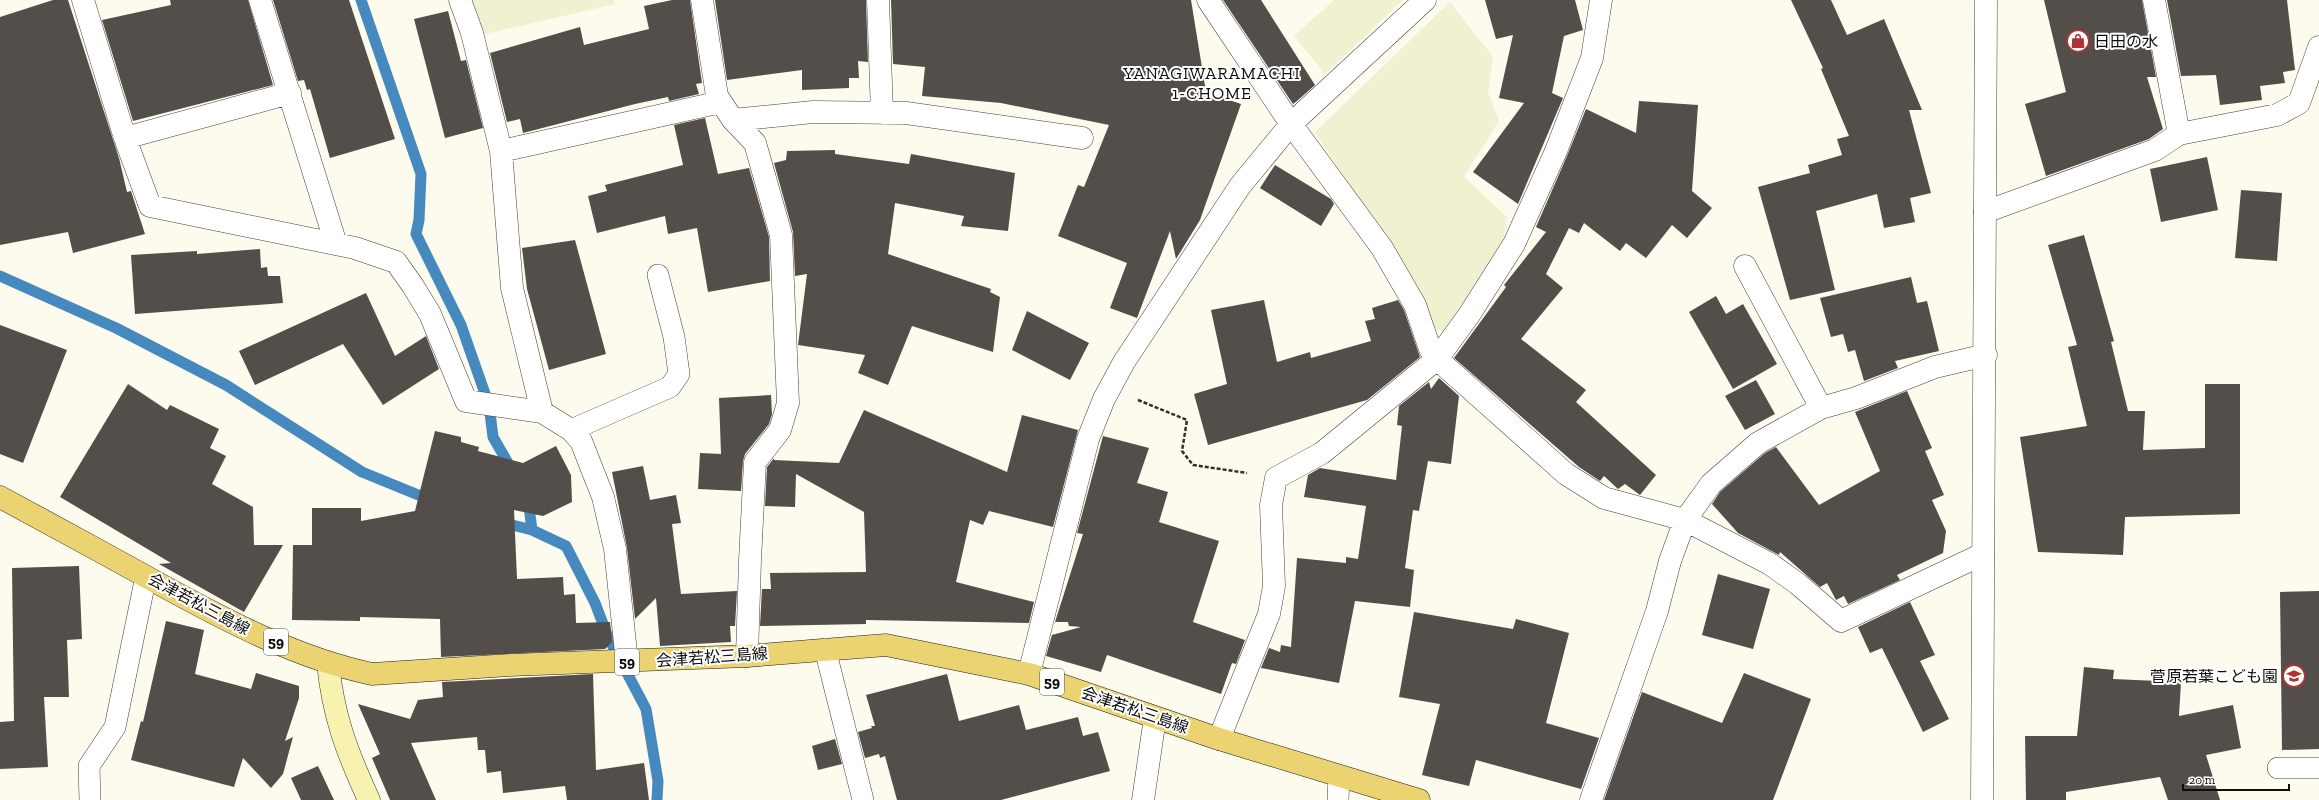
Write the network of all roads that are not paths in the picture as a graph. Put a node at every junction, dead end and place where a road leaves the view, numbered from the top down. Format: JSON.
{"nodes":[{"id":1,"x":83,"y":0,"type":"edge"},
{"id":2,"x":260,"y":0,"type":"edge"},
{"id":3,"x":460,"y":0,"type":"edge"},
{"id":4,"x":702,"y":0,"type":"edge"},
{"id":5,"x":878,"y":0,"type":"edge"},
{"id":6,"x":1208,"y":0,"type":"edge"},
{"id":7,"x":1425,"y":0,"type":"edge"},
{"id":8,"x":1601,"y":0,"type":"edge"},
{"id":9,"x":1986,"y":0,"type":"edge"},
{"id":10,"x":2154,"y":0,"type":"edge"},
{"id":11,"x":2319,"y":47,"type":"edge"},
{"id":12,"x":290,"y":93,"type":"junction"},
{"id":13,"x":722,"y":102,"type":"junction"},
{"id":14,"x":882,"y":113,"type":"junction"},
{"id":15,"x":733,"y":120,"type":"junction"},
{"id":16,"x":1291,"y":124,"type":"junction"},
{"id":17,"x":2179,"y":134,"type":"junction"},
{"id":18,"x":125,"y":138,"type":"junction"},
{"id":19,"x":1082,"y":138,"type":"dead end"},
{"id":20,"x":501,"y":151,"type":"junction"},
{"id":21,"x":1986,"y":212,"type":"junction"},
{"id":22,"x":336,"y":244,"type":"junction"},
{"id":23,"x":1745,"y":266,"type":"dead end"},
{"id":24,"x":658,"y":275,"type":"dead end"},
{"id":25,"x":1986,"y":355,"type":"junction"},
{"id":26,"x":1437,"y":359,"type":"junction"},
{"id":27,"x":1821,"y":408,"type":"junction"},
{"id":28,"x":542,"y":412,"type":"junction"},
{"id":29,"x":571,"y":430,"type":"junction"},
{"id":30,"x":0,"y":497,"type":"edge"},
{"id":31,"x":1685,"y":520,"type":"junction"},
{"id":32,"x":1983,"y":554,"type":"junction"},
{"id":33,"x":146,"y":576,"type":"junction"},
{"id":34,"x":825,"y":649,"type":"junction"},
{"id":35,"x":748,"y":656,"type":"junction"},
{"id":36,"x":627,"y":662,"type":"junction"},
{"id":37,"x":328,"y":663,"type":"junction"},
{"id":38,"x":1029,"y":674,"type":"junction"},
{"id":39,"x":1155,"y":718,"type":"junction"},
{"id":40,"x":1219,"y":739,"type":"junction"},
{"id":41,"x":2278,"y":768,"type":"dead end"},
{"id":42,"x":2319,"y":768,"type":"edge"},
{"id":43,"x":1339,"y":776,"type":"junction"},
{"id":44,"x":90,"y":800,"type":"edge"},
{"id":45,"x":369,"y":800,"type":"edge"},
{"id":46,"x":863,"y":800,"type":"edge"},
{"id":47,"x":1143,"y":800,"type":"edge"},
{"id":48,"x":1338,"y":800,"type":"edge"},
{"id":49,"x":1419,"y":800,"type":"edge"},
{"id":50,"x":1591,"y":800,"type":"edge"},
{"id":51,"x":1982,"y":800,"type":"edge"}],
"edges":[{"from":1,"to":18,"type":"street"},
{"from":2,"to":12,"type":"street"},
{"from":3,"to":20,"type":"street"},
{"from":4,"to":13,"type":"street"},
{"from":5,"to":14,"type":"street"},
{"from":6,"to":16,"type":"street"},
{"from":7,"to":16,"type":"street"},
{"from":8,"to":26,"type":"street"},
{"from":9,"to":21,"type":"street"},
{"from":10,"to":17,"type":"street"},
{"from":11,"to":17,"type":"street"},
{"from":12,"to":18,"type":"street"},
{"from":12,"to":22,"type":"street"},
{"from":13,"to":15,"type":"street"},
{"from":13,"to":20,"type":"street"},
{"from":14,"to":15,"type":"street"},
{"from":14,"to":19,"type":"street"},
{"from":15,"to":35,"type":"street"},
{"from":16,"to":26,"type":"street"},
{"from":16,"to":38,"type":"street"},
{"from":17,"to":21,"type":"street"},
{"from":18,"to":22,"type":"street"},
{"from":20,"to":28,"type":"street"},
{"from":21,"to":25,"type":"street"},
{"from":22,"to":28,"type":"street"},
{"from":23,"to":27,"type":"street"},
{"from":24,"to":29,"type":"lane"},
{"from":25,"to":27,"type":"street"},
{"from":25,"to":32,"type":"street"},
{"from":26,"to":31,"type":"street"},
{"from":26,"to":40,"type":"street"},
{"from":27,"to":31,"type":"street"},
{"from":28,"to":29,"type":"street"},
{"from":29,"to":36,"type":"street"},
{"from":30,"to":33,"type":"main road","name":"会津若松三島線","number":"59"},
{"from":31,"to":32,"type":"street"},
{"from":31,"to":50,"type":"street"},
{"from":32,"to":51,"type":"street"},
{"from":33,"to":37,"type":"main road","name":"会津若松三島線","number":"59"},
{"from":33,"to":44,"type":"lane"},
{"from":34,"to":35,"type":"main road","name":"会津若松三島線","number":"59"},
{"from":34,"to":38,"type":"main road","name":"会津若松三島線","number":"59"},
{"from":34,"to":46,"type":"lane"},
{"from":35,"to":36,"type":"main road","name":"会津若松三島線","number":"59"},
{"from":36,"to":37,"type":"main road","name":"会津若松三島線","number":"59"},
{"from":37,"to":45,"type":"main road"},
{"from":38,"to":39,"type":"main road","name":"会津若松三島線","number":"59"},
{"from":39,"to":40,"type":"main road","name":"会津若松三島線","number":"59"},
{"from":39,"to":47,"type":"street"},
{"from":40,"to":43,"type":"main road","name":"会津若松三島線","number":"59"},
{"from":41,"to":42,"type":"lane"},
{"from":43,"to":48,"type":"lane"},
{"from":43,"to":49,"type":"main road","name":"会津若松三島線","number":"59"}]}
